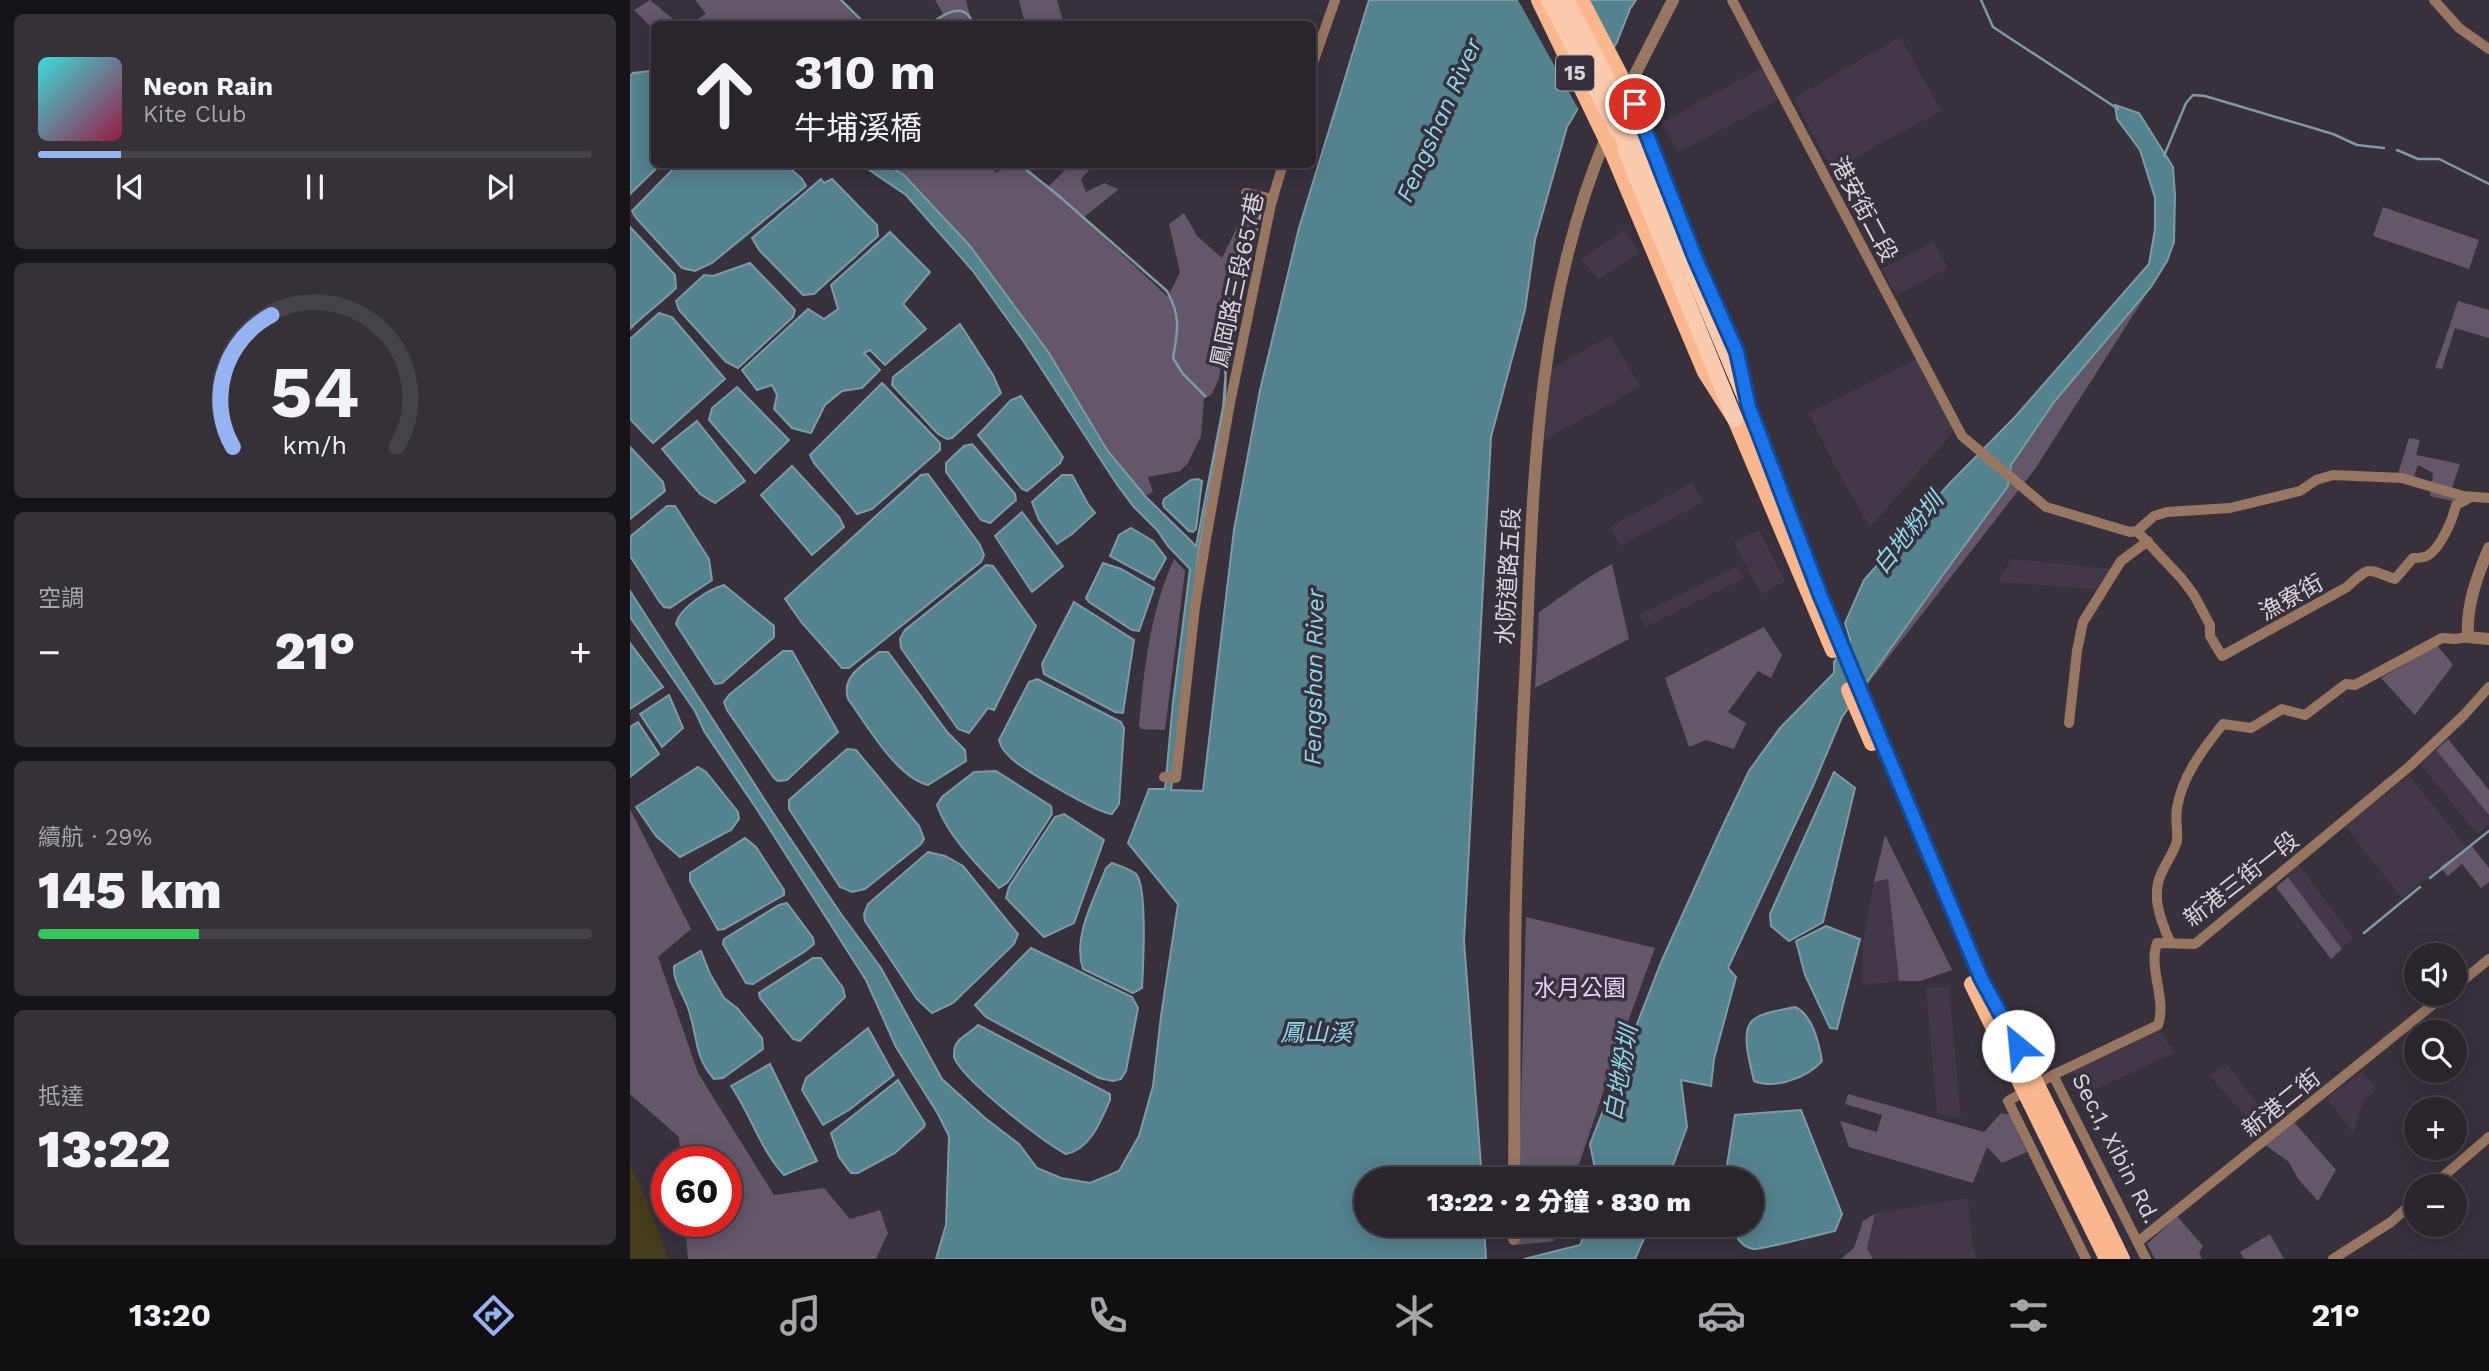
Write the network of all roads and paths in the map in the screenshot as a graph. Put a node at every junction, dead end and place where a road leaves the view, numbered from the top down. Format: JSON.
{"nodes":[{"id":1,"x":1335,"y":0,"type":"edge"},
{"id":2,"x":1539,"y":0,"type":"edge"},
{"id":3,"x":1549,"y":0,"type":"edge"},
{"id":4,"x":1566,"y":0,"type":"edge"},
{"id":5,"x":1581,"y":0,"type":"edge"},
{"id":6,"x":1673,"y":0,"type":"edge"},
{"id":7,"x":1732,"y":0,"type":"edge"},
{"id":8,"x":2434,"y":0,"type":"edge"},
{"id":9,"x":2489,"y":49,"type":"edge"},
{"id":10,"x":1316,"y":55,"type":"edge"},
{"id":11,"x":1626,"y":116,"type":"junction"},
{"id":12,"x":1281,"y":168,"type":"edge"},
{"id":13,"x":1245,"y":193,"type":"dead end"},
{"id":14,"x":1267,"y":198,"type":"junction"},
{"id":15,"x":1749,"y":407,"type":"joint"},
{"id":16,"x":1735,"y":419,"type":"junction"},
{"id":17,"x":2471,"y":497,"type":"junction"},
{"id":18,"x":2489,"y":498,"type":"edge"},
{"id":19,"x":2137,"y":531,"type":"junction"},
{"id":20,"x":2148,"y":541,"type":"junction"},
{"id":21,"x":2489,"y":548,"type":"edge"},
{"id":22,"x":2469,"y":637,"type":"junction"},
{"id":23,"x":2489,"y":639,"type":"edge"},
{"id":24,"x":1838,"y":648,"type":"junction"},
{"id":25,"x":2489,"y":687,"type":"edge"},
{"id":26,"x":2069,"y":723,"type":"dead end"},
{"id":27,"x":1164,"y":777,"type":"dead end"},
{"id":28,"x":2170,"y":942,"type":"junction"},
{"id":29,"x":2489,"y":959,"type":"edge"},
{"id":30,"x":2467,"y":977,"type":"edge"},
{"id":31,"x":2431,"y":1006,"type":"edge"},
{"id":32,"x":2053,"y":1075,"type":"junction"},
{"id":33,"x":2031,"y":1087,"type":"junction"},
{"id":34,"x":2489,"y":1138,"type":"edge"},
{"id":35,"x":1514,"y":1167,"type":"edge"},
{"id":36,"x":2446,"y":1174,"type":"edge"},
{"id":37,"x":2404,"y":1210,"type":"edge"},
{"id":38,"x":2139,"y":1241,"type":"junction"},
{"id":39,"x":2087,"y":1259,"type":"edge"},
{"id":40,"x":2108,"y":1259,"type":"edge"},
{"id":41,"x":2122,"y":1259,"type":"edge"},
{"id":42,"x":2146,"y":1259,"type":"edge"},
{"id":43,"x":2333,"y":1259,"type":"edge"}],
"edges":[{"from":1,"to":10,"type":"street"},
{"from":2,"to":16,"type":"main road","number":"15","bridge":true},
{"from":3,"to":11,"type":"highway","bridge":true},
{"from":4,"to":11,"type":"highway","bridge":true},
{"from":5,"to":11,"type":"main road","number":"15","bridge":true},
{"from":6,"to":35,"type":"street","name":"水防道路五段"},
{"from":7,"to":19,"type":"street","name":"港安街二段"},
{"from":8,"to":9,"type":"street"},
{"from":11,"to":15,"type":"highway"},
{"from":11,"to":16,"type":"highway"},
{"from":12,"to":14,"type":"street","name":"鳳岡路三段657巷"},
{"from":13,"to":14,"type":"street"},
{"from":14,"to":27,"type":"street","name":"鳳岡路三段657巷"},
{"from":15,"to":24,"type":"main road","number":"15"},
{"from":16,"to":24,"type":"main road","number":"15"},
{"from":17,"to":18,"type":"street"},
{"from":17,"to":19,"type":"street"},
{"from":17,"to":20,"type":"street","name":"漁寮街"},
{"from":19,"to":20,"type":"street","name":"漁寮街"},
{"from":20,"to":26,"type":"street"},
{"from":21,"to":22,"type":"street"},
{"from":22,"to":23,"type":"street"},
{"from":22,"to":28,"type":"street"},
{"from":24,"to":33,"type":"main road","name":"Sec.1, Xibin Rd.","number":"15"},
{"from":24,"to":33,"type":"main road","name":"Sec.1, Xibin Rd.","number":"15"},
{"from":25,"to":28,"type":"street","name":"新港三街一段"},
{"from":28,"to":32,"type":"street","name":"新港三街一段"},
{"from":29,"to":30,"type":"street"},
{"from":31,"to":38,"type":"street","name":"新港二街"},
{"from":32,"to":33,"type":"street","name":"Sec.1, Xibin Rd."},
{"from":32,"to":38,"type":"street","name":"Sec.1, Xibin Rd."},
{"from":33,"to":39,"type":"street"},
{"from":33,"to":40,"type":"main road","name":"Sec.1, Xibin Rd.","number":"15"},
{"from":33,"to":41,"type":"main road","name":"Sec.1, Xibin Rd.","number":"15"},
{"from":34,"to":36,"type":"street"},
{"from":37,"to":43,"type":"street"},
{"from":38,"to":42,"type":"street","name":"Sec.1, Xibin Rd."}]}
